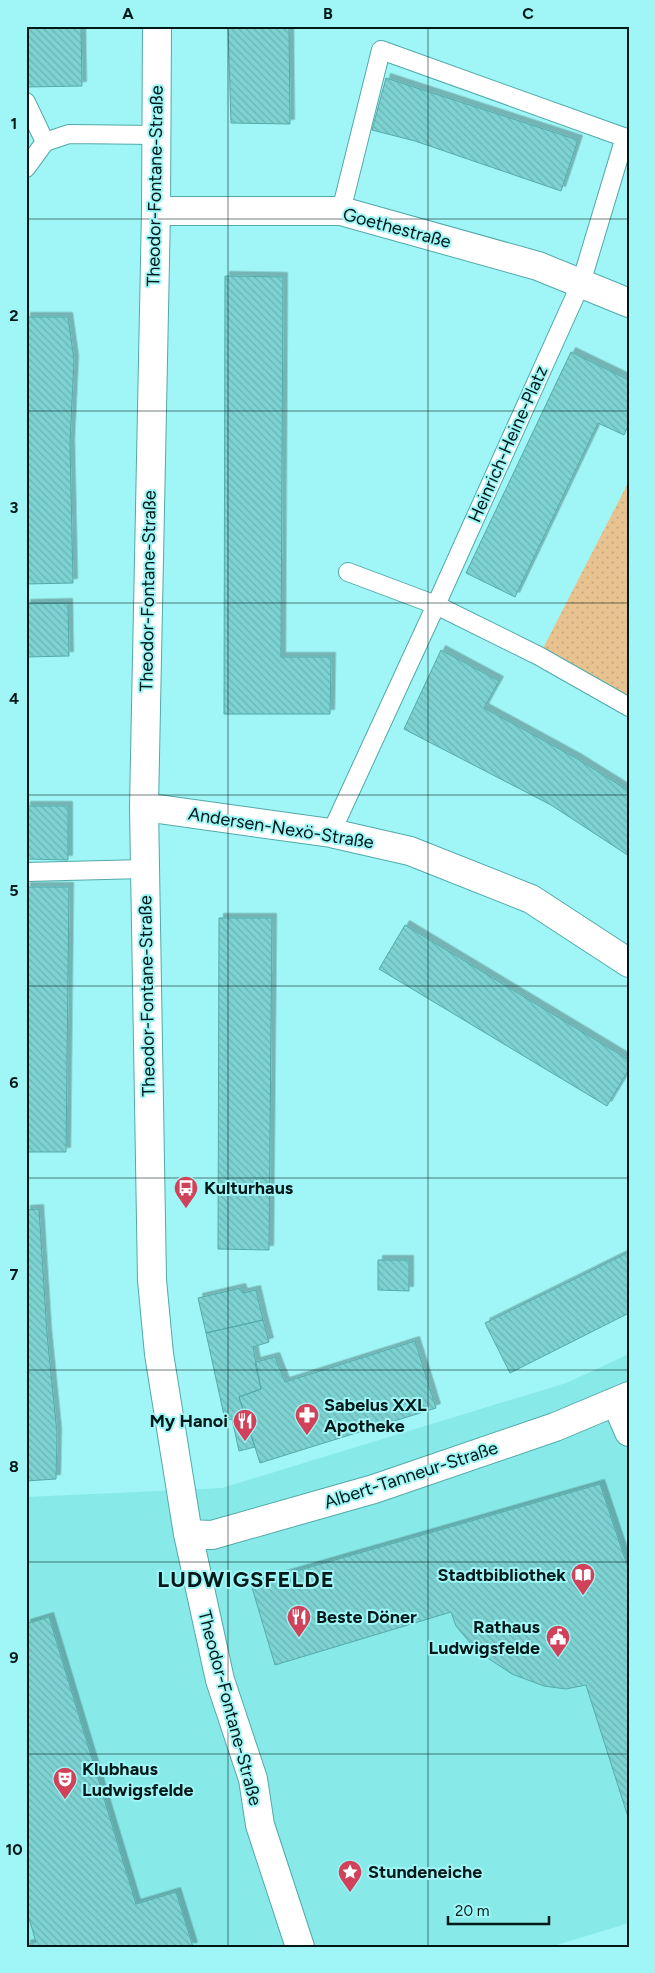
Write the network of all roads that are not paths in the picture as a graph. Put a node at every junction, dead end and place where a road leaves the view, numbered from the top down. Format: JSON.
{"nodes":[{"id":1,"x":157,"y":26,"type":"edge"},
{"id":2,"x":26,"y":102,"type":"edge"},
{"id":3,"x":156,"y":135,"type":"junction"},
{"id":4,"x":627,"y":138,"type":"edge"},
{"id":5,"x":45,"y":142,"type":"junction"},
{"id":6,"x":26,"y":168,"type":"edge"},
{"id":7,"x":156,"y":211,"type":"junction"},
{"id":8,"x":341,"y":211,"type":"junction"},
{"id":9,"x":581,"y":283,"type":"junction"},
{"id":10,"x":629,"y":303,"type":"edge"},
{"id":11,"x":348,"y":572,"type":"dead end"},
{"id":12,"x":436,"y":605,"type":"junction"},
{"id":13,"x":629,"y":707,"type":"edge"},
{"id":14,"x":144,"y":807,"type":"junction"},
{"id":15,"x":331,"y":833,"type":"junction"},
{"id":16,"x":144,"y":869,"type":"junction"},
{"id":17,"x":26,"y":872,"type":"edge"},
{"id":18,"x":629,"y":963,"type":"edge"},
{"id":19,"x":623,"y":1399,"type":"edge"},
{"id":20,"x":629,"y":1432,"type":"edge"},
{"id":21,"x":188,"y":1534,"type":"junction"},
{"id":22,"x":300,"y":1947,"type":"edge"}],
"edges":[{"from":1,"to":3,"type":"street","name":"Theodor-Fontane-Straße"},
{"from":2,"to":5,"type":"lane"},
{"from":3,"to":5,"type":"lane"},
{"from":3,"to":7,"type":"street","name":"Theodor-Fontane-Straße"},
{"from":4,"to":8,"type":"lane"},
{"from":4,"to":9,"type":"lane","name":"Heinrich-Heine-Platz"},
{"from":5,"to":6,"type":"lane"},
{"from":7,"to":8,"type":"street","name":"Goethestraße"},
{"from":7,"to":14,"type":"street","name":"Theodor-Fontane-Straße"},
{"from":8,"to":9,"type":"street","name":"Goethestraße"},
{"from":9,"to":10,"type":"street","name":"Goethestraße"},
{"from":9,"to":12,"type":"lane","name":"Heinrich-Heine-Platz"},
{"from":11,"to":12,"type":"lane"},
{"from":12,"to":13,"type":"lane"},
{"from":12,"to":15,"type":"lane","name":"Heinrich-Heine-Platz"},
{"from":14,"to":15,"type":"street","name":"Andersen-Nexö-Straße"},
{"from":14,"to":16,"type":"street","name":"Theodor-Fontane-Straße"},
{"from":15,"to":18,"type":"street","name":"Andersen-Nexö-Straße"},
{"from":16,"to":17,"type":"lane"},
{"from":16,"to":21,"type":"street","name":"Theodor-Fontane-Straße"},
{"from":19,"to":20,"type":"street"},
{"from":19,"to":21,"type":"street","name":"Albert-Tanneur-Straße"},
{"from":21,"to":22,"type":"street","name":"Theodor-Fontane-Straße"}]}
